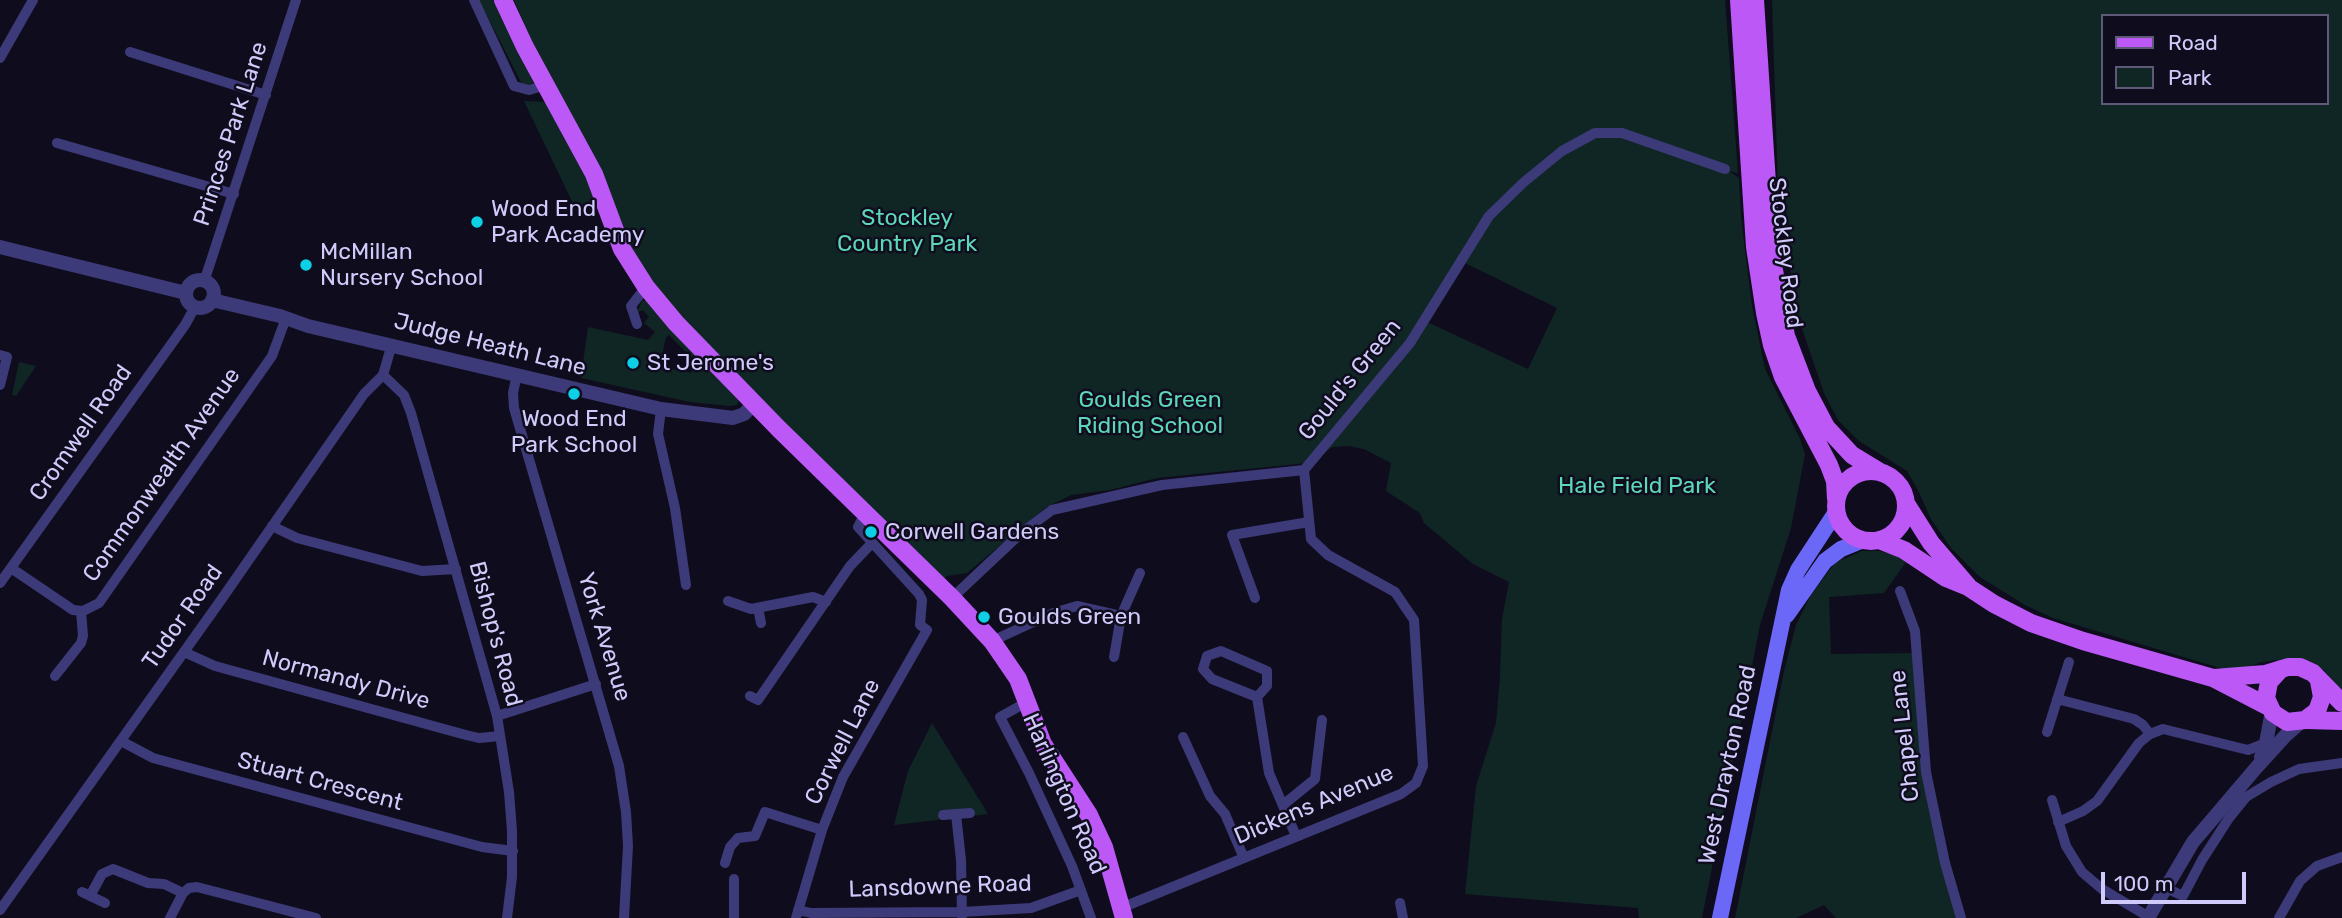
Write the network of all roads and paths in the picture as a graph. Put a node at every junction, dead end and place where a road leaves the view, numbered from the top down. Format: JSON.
{"nodes":[{"id":1,"x":33,"y":0,"type":"edge"},
{"id":2,"x":296,"y":0,"type":"edge"},
{"id":3,"x":474,"y":0,"type":"edge"},
{"id":4,"x":503,"y":0,"type":"edge"},
{"id":5,"x":1739,"y":0,"type":"edge"},
{"id":6,"x":1755,"y":0,"type":"edge"},
{"id":7,"x":130,"y":52,"type":"dead end"},
{"id":8,"x":0,"y":58,"type":"edge"},
{"id":9,"x":546,"y":85,"type":"junction"},
{"id":10,"x":266,"y":95,"type":"junction"},
{"id":11,"x":57,"y":143,"type":"dead end"},
{"id":12,"x":1726,"y":169,"type":"dead end"},
{"id":13,"x":233,"y":194,"type":"junction"},
{"id":14,"x":0,"y":247,"type":"edge"},
{"id":15,"x":204,"y":282,"type":"junction"},
{"id":16,"x":646,"y":288,"type":"junction"},
{"id":17,"x":186,"y":293,"type":"junction"},
{"id":18,"x":212,"y":300,"type":"junction"},
{"id":19,"x":195,"y":307,"type":"junction"},
{"id":20,"x":286,"y":318,"type":"junction"},
{"id":21,"x":636,"y":324,"type":"dead end"},
{"id":22,"x":392,"y":344,"type":"junction"},
{"id":23,"x":0,"y":355,"type":"edge"},
{"id":24,"x":517,"y":374,"type":"junction"},
{"id":25,"x":383,"y":375,"type":"junction"},
{"id":26,"x":0,"y":385,"type":"edge"},
{"id":27,"x":755,"y":403,"type":"junction"},
{"id":28,"x":661,"y":408,"type":"junction"},
{"id":29,"x":1304,"y":470,"type":"junction"},
{"id":30,"x":1880,"y":471,"type":"junction"},
{"id":31,"x":1836,"y":505,"type":"junction"},
{"id":32,"x":1907,"y":505,"type":"junction"},
{"id":33,"x":864,"y":514,"type":"junction"},
{"id":34,"x":1309,"y":522,"type":"junction"},
{"id":35,"x":272,"y":526,"type":"junction"},
{"id":36,"x":1871,"y":540,"type":"junction"},
{"id":37,"x":872,"y":543,"type":"junction"},
{"id":38,"x":11,"y":568,"type":"junction"},
{"id":39,"x":456,"y":569,"type":"junction"},
{"id":40,"x":1140,"y":573,"type":"dead end"},
{"id":41,"x":0,"y":583,"type":"edge"},
{"id":42,"x":686,"y":585,"type":"dead end"},
{"id":43,"x":1968,"y":587,"type":"junction"},
{"id":44,"x":1900,"y":591,"type":"dead end"},
{"id":45,"x":952,"y":598,"type":"junction"},
{"id":46,"x":1255,"y":598,"type":"dead end"},
{"id":47,"x":728,"y":601,"type":"dead end"},
{"id":48,"x":826,"y":602,"type":"junction"},
{"id":49,"x":758,"y":608,"type":"junction"},
{"id":50,"x":81,"y":611,"type":"junction"},
{"id":51,"x":1121,"y":616,"type":"junction"},
{"id":52,"x":1782,"y":622,"type":"junction"},
{"id":53,"x":761,"y":623,"type":"dead end"},
{"id":54,"x":992,"y":641,"type":"junction"},
{"id":55,"x":184,"y":652,"type":"junction"},
{"id":56,"x":1114,"y":657,"type":"dead end"},
{"id":57,"x":2069,"y":662,"type":"dead end"},
{"id":58,"x":2281,"y":669,"type":"junction"},
{"id":59,"x":55,"y":676,"type":"dead end"},
{"id":60,"x":2213,"y":678,"type":"junction"},
{"id":61,"x":2319,"y":681,"type":"junction"},
{"id":62,"x":596,"y":684,"type":"junction"},
{"id":63,"x":750,"y":696,"type":"dead end"},
{"id":64,"x":1257,"y":697,"type":"junction"},
{"id":65,"x":2057,"y":699,"type":"junction"},
{"id":66,"x":1027,"y":702,"type":"junction"},
{"id":67,"x":2342,"y":703,"type":"edge"},
{"id":68,"x":2270,"y":709,"type":"junction"},
{"id":69,"x":496,"y":716,"type":"junction"},
{"id":70,"x":1322,"y":720,"type":"dead end"},
{"id":71,"x":2304,"y":721,"type":"junction"},
{"id":72,"x":2342,"y":721,"type":"edge"},
{"id":73,"x":2048,"y":732,"type":"dead end"},
{"id":74,"x":2150,"y":734,"type":"junction"},
{"id":75,"x":500,"y":736,"type":"junction"},
{"id":76,"x":1183,"y":737,"type":"dead end"},
{"id":77,"x":121,"y":741,"type":"junction"},
{"id":78,"x":2266,"y":743,"type":"junction"},
{"id":79,"x":2342,"y":763,"type":"edge"},
{"id":80,"x":2256,"y":768,"type":"junction"},
{"id":81,"x":2052,"y":800,"type":"dead end"},
{"id":82,"x":1283,"y":805,"type":"junction"},
{"id":83,"x":752,"y":809,"type":"dead end"},
{"id":84,"x":765,"y":812,"type":"junction"},
{"id":85,"x":970,"y":813,"type":"dead end"},
{"id":86,"x":956,"y":814,"type":"junction"},
{"id":87,"x":943,"y":815,"type":"dead end"},
{"id":88,"x":2058,"y":822,"type":"junction"},
{"id":89,"x":822,"y":830,"type":"junction"},
{"id":90,"x":1296,"y":836,"type":"junction"},
{"id":91,"x":513,"y":851,"type":"junction"},
{"id":92,"x":2342,"y":857,"type":"edge"},
{"id":93,"x":1244,"y":858,"type":"junction"},
{"id":94,"x":725,"y":863,"type":"dead end"},
{"id":95,"x":162,"y":871,"type":"dead end"},
{"id":96,"x":734,"y":879,"type":"dead end"},
{"id":97,"x":159,"y":884,"type":"junction"},
{"id":98,"x":2166,"y":888,"type":"junction"},
{"id":99,"x":1081,"y":890,"type":"junction"},
{"id":100,"x":183,"y":893,"type":"junction"},
{"id":101,"x":105,"y":903,"type":"dead end"},
{"id":102,"x":1400,"y":903,"type":"dead end"},
{"id":103,"x":0,"y":910,"type":"edge"},
{"id":104,"x":1123,"y":913,"type":"edge"},
{"id":105,"x":797,"y":914,"type":"edge"},
{"id":106,"x":962,"y":915,"type":"edge"},
{"id":107,"x":170,"y":918,"type":"edge"},
{"id":108,"x":316,"y":918,"type":"edge"},
{"id":109,"x":507,"y":918,"type":"edge"},
{"id":110,"x":624,"y":918,"type":"edge"},
{"id":111,"x":734,"y":918,"type":"edge"},
{"id":112,"x":1091,"y":918,"type":"edge"},
{"id":113,"x":1403,"y":918,"type":"edge"},
{"id":114,"x":1720,"y":918,"type":"edge"},
{"id":115,"x":1961,"y":918,"type":"edge"},
{"id":116,"x":2149,"y":918,"type":"edge"},
{"id":117,"x":2279,"y":918,"type":"edge"}],
"edges":[{"from":1,"to":8,"type":"street"},
{"from":2,"to":10,"type":"street","name":"Princes Park Lane"},
{"from":3,"to":9,"type":"street"},
{"from":4,"to":9,"type":"main road","name":"Harlington Road"},
{"from":5,"to":31,"type":"main road","name":"Stockley Road"},
{"from":6,"to":30,"type":"main road","name":"Stockley Road"},
{"from":7,"to":10,"type":"street"},
{"from":9,"to":16,"type":"main road","name":"Harlington Road"},
{"from":10,"to":13,"type":"street","name":"Princes Park Lane"},
{"from":11,"to":13,"type":"street"},
{"from":12,"to":29,"type":"street","name":"Gould's Green"},
{"from":13,"to":15,"type":"street","name":"Princes Park Lane"},
{"from":14,"to":17,"type":"street"},
{"from":15,"to":17,"type":"street"},
{"from":15,"to":18,"type":"street"},
{"from":16,"to":21,"type":"street"},
{"from":16,"to":27,"type":"main road","name":"Harlington Road"},
{"from":17,"to":19,"type":"street"},
{"from":18,"to":19,"type":"street"},
{"from":18,"to":20,"type":"street","name":"Judge Heath Lane"},
{"from":19,"to":38,"type":"street","name":"Cromwell Road"},
{"from":20,"to":22,"type":"street","name":"Judge Heath Lane"},
{"from":20,"to":50,"type":"street","name":"Commonwealth Avenue"},
{"from":22,"to":24,"type":"street","name":"Judge Heath Lane"},
{"from":22,"to":25,"type":"street","name":"Tudor Road"},
{"from":23,"to":26,"type":"street"},
{"from":24,"to":28,"type":"street","name":"Judge Heath Lane"},
{"from":24,"to":62,"type":"street","name":"York Avenue"},
{"from":25,"to":35,"type":"street","name":"Tudor Road"},
{"from":25,"to":39,"type":"street","name":"Bishop's Road"},
{"from":27,"to":28,"type":"street","name":"Judge Heath Lane"},
{"from":27,"to":33,"type":"main road","name":"Harlington Road"},
{"from":28,"to":42,"type":"street"},
{"from":29,"to":34,"type":"street","name":"Dickens Avenue"},
{"from":29,"to":45,"type":"street","name":"Gould's Green"},
{"from":30,"to":31,"type":"main road"},
{"from":30,"to":32,"type":"main road"},
{"from":31,"to":36,"type":"main road"},
{"from":31,"to":52,"type":"main road","name":"West Drayton Road"},
{"from":32,"to":36,"type":"main road"},
{"from":32,"to":43,"type":"main road"},
{"from":33,"to":37,"type":"street"},
{"from":33,"to":45,"type":"main road","name":"Harlington Road"},
{"from":34,"to":46,"type":"street"},
{"from":34,"to":90,"type":"street","name":"Dickens Avenue"},
{"from":35,"to":39,"type":"street"},
{"from":35,"to":55,"type":"street","name":"Tudor Road"},
{"from":36,"to":43,"type":"main road"},
{"from":36,"to":52,"type":"main road","name":"West Drayton Road"},
{"from":37,"to":48,"type":"street"},
{"from":37,"to":89,"type":"street","name":"Corwell Lane"},
{"from":38,"to":41,"type":"street","name":"Cromwell Road"},
{"from":38,"to":50,"type":"street","name":"Commonwealth Avenue"},
{"from":39,"to":69,"type":"street","name":"Bishop's Road"},
{"from":40,"to":51,"type":"street"},
{"from":43,"to":60,"type":"main road"},
{"from":44,"to":115,"type":"street","name":"Chapel Lane"},
{"from":45,"to":54,"type":"main road","name":"Harlington Road"},
{"from":47,"to":49,"type":"street"},
{"from":48,"to":49,"type":"street"},
{"from":48,"to":63,"type":"street"},
{"from":49,"to":53,"type":"street"},
{"from":50,"to":59,"type":"street"},
{"from":51,"to":54,"type":"street"},
{"from":51,"to":56,"type":"street"},
{"from":52,"to":114,"type":"main road","name":"West Drayton Road"},
{"from":54,"to":66,"type":"main road","name":"Harlington Road"},
{"from":55,"to":75,"type":"street","name":"Normandy Drive"},
{"from":55,"to":77,"type":"street","name":"Tudor Road"},
{"from":57,"to":65,"type":"street"},
{"from":58,"to":60,"type":"main road"},
{"from":58,"to":61,"type":"main road"},
{"from":58,"to":68,"type":"main road"},
{"from":60,"to":68,"type":"main road"},
{"from":61,"to":67,"type":"main road"},
{"from":61,"to":71,"type":"main road"},
{"from":62,"to":69,"type":"street"},
{"from":62,"to":110,"type":"street","name":"York Avenue"},
{"from":64,"to":64,"type":"street"},
{"from":64,"to":82,"type":"street"},
{"from":65,"to":73,"type":"street"},
{"from":65,"to":74,"type":"street"},
{"from":66,"to":99,"type":"street","name":"Harlington Road"},
{"from":66,"to":104,"type":"main road","name":"Harlington Road"},
{"from":68,"to":71,"type":"main road"},
{"from":68,"to":78,"type":"street"},
{"from":69,"to":75,"type":"street","name":"Bishop's Road"},
{"from":70,"to":82,"type":"street"},
{"from":71,"to":72,"type":"main road"},
{"from":71,"to":80,"type":"street"},
{"from":74,"to":78,"type":"street"},
{"from":74,"to":88,"type":"street"},
{"from":75,"to":91,"type":"street","name":"Bishop's Road"},
{"from":76,"to":93,"type":"street"},
{"from":77,"to":91,"type":"street","name":"Stuart Crescent"},
{"from":77,"to":103,"type":"street","name":"Tudor Road"},
{"from":78,"to":80,"type":"street"},
{"from":79,"to":98,"type":"street"},
{"from":80,"to":98,"type":"street"},
{"from":81,"to":88,"type":"street"},
{"from":82,"to":90,"type":"street"},
{"from":83,"to":84,"type":"street"},
{"from":84,"to":89,"type":"street"},
{"from":84,"to":94,"type":"street"},
{"from":85,"to":86,"type":"street"},
{"from":86,"to":87,"type":"street"},
{"from":86,"to":106,"type":"street"},
{"from":88,"to":116,"type":"street"},
{"from":89,"to":105,"type":"street","name":"Corwell Lane"},
{"from":90,"to":93,"type":"street","name":"Dickens Avenue"},
{"from":91,"to":109,"type":"street","name":"Bishop's Road"},
{"from":92,"to":117,"type":"street"},
{"from":93,"to":104,"type":"street","name":"Dickens Avenue"},
{"from":95,"to":97,"type":"street"},
{"from":96,"to":111,"type":"street"},
{"from":97,"to":100,"type":"street"},
{"from":97,"to":101,"type":"street"},
{"from":98,"to":116,"type":"street"},
{"from":99,"to":106,"type":"street","name":"Lansdowne Road"},
{"from":99,"to":112,"type":"street","name":"Harlington Road"},
{"from":100,"to":107,"type":"street"},
{"from":100,"to":108,"type":"street"},
{"from":102,"to":113,"type":"street"},
{"from":105,"to":106,"type":"street","name":"Lansdowne Road"}]}
